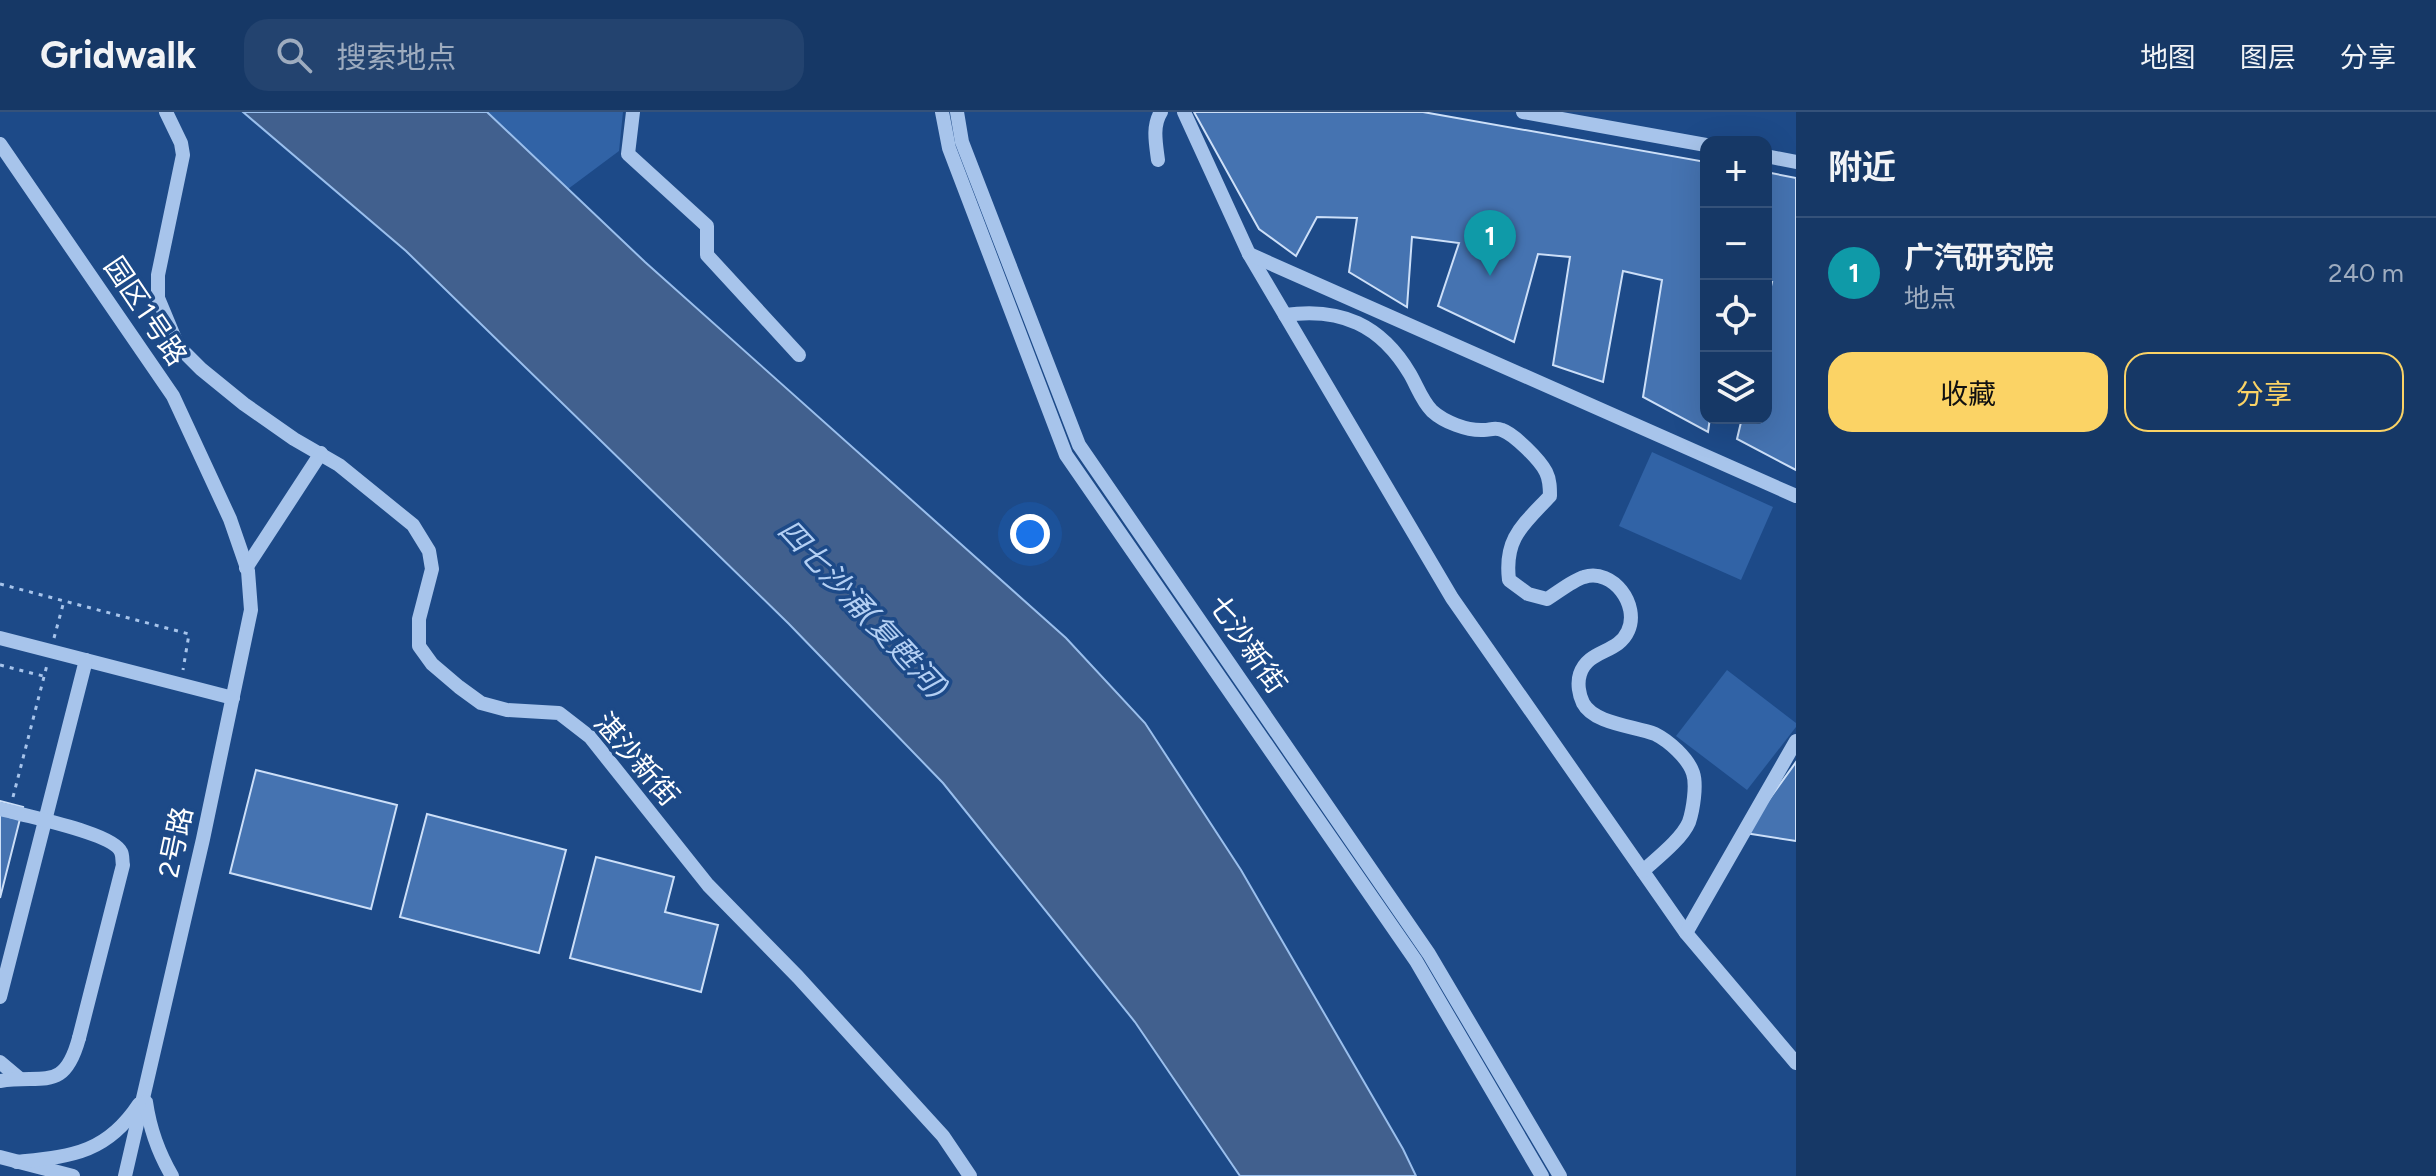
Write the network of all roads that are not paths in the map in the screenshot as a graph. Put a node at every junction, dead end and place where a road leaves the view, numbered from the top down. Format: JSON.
{"nodes":[{"id":1,"x":166,"y":112,"type":"edge"},
{"id":2,"x":633,"y":112,"type":"edge"},
{"id":3,"x":942,"y":112,"type":"edge"},
{"id":4,"x":957,"y":112,"type":"edge"},
{"id":5,"x":1161,"y":112,"type":"edge"},
{"id":6,"x":1184,"y":112,"type":"edge"},
{"id":7,"x":1523,"y":112,"type":"edge"},
{"id":8,"x":0,"y":144,"type":"edge"},
{"id":9,"x":1700,"y":144,"type":"edge"},
{"id":10,"x":1772,"y":157,"type":"edge"},
{"id":11,"x":1158,"y":160,"type":"dead end"},
{"id":12,"x":1796,"y":162,"type":"edge"},
{"id":13,"x":1249,"y":254,"type":"junction"},
{"id":14,"x":1285,"y":315,"type":"junction"},
{"id":15,"x":799,"y":355,"type":"dead end"},
{"id":16,"x":321,"y":453,"type":"junction"},
{"id":17,"x":1796,"y":496,"type":"edge"},
{"id":18,"x":230,"y":519,"type":"joint"},
{"id":19,"x":246,"y":568,"type":"junction"},
{"id":20,"x":0,"y":638,"type":"edge"},
{"id":21,"x":86,"y":660,"type":"junction"},
{"id":22,"x":233,"y":698,"type":"junction"},
{"id":23,"x":1796,"y":741,"type":"edge"},
{"id":24,"x":8,"y":808,"type":"edge"},
{"id":25,"x":1643,"y":871,"type":"junction"},
{"id":26,"x":1686,"y":933,"type":"junction"},
{"id":27,"x":0,"y":997,"type":"edge"},
{"id":28,"x":0,"y":1062,"type":"edge"},
{"id":29,"x":1796,"y":1063,"type":"edge"},
{"id":30,"x":19,"y":1078,"type":"junction"},
{"id":31,"x":0,"y":1081,"type":"edge"},
{"id":32,"x":145,"y":1094,"type":"junction"},
{"id":33,"x":0,"y":1157,"type":"edge"},
{"id":34,"x":17,"y":1162,"type":"junction"},
{"id":35,"x":42,"y":1176,"type":"edge"},
{"id":36,"x":73,"y":1176,"type":"edge"},
{"id":37,"x":125,"y":1176,"type":"edge"},
{"id":38,"x":172,"y":1176,"type":"edge"},
{"id":39,"x":970,"y":1176,"type":"edge"},
{"id":40,"x":1542,"y":1176,"type":"edge"},
{"id":41,"x":1560,"y":1176,"type":"edge"}],
"edges":[{"from":1,"to":16,"type":"street","name":"湛沙新街"},
{"from":2,"to":15,"type":"street"},
{"from":3,"to":40,"type":"street","name":"七沙新街"},
{"from":4,"to":41,"type":"street","name":"七沙新街"},
{"from":5,"to":11,"type":"street"},
{"from":6,"to":13,"type":"street"},
{"from":7,"to":9,"type":"street"},
{"from":8,"to":18,"type":"street","name":"园区1号路"},
{"from":10,"to":12,"type":"street"},
{"from":13,"to":14,"type":"street"},
{"from":13,"to":17,"type":"street"},
{"from":14,"to":25,"type":"street"},
{"from":14,"to":25,"type":"street"},
{"from":16,"to":19,"type":"street"},
{"from":16,"to":39,"type":"street","name":"湛沙新街"},
{"from":18,"to":19,"type":"street","name":"2号路"},
{"from":19,"to":22,"type":"street","name":"2号路"},
{"from":20,"to":21,"type":"street"},
{"from":21,"to":22,"type":"street"},
{"from":21,"to":27,"type":"street"},
{"from":22,"to":32,"type":"street","name":"2号路"},
{"from":23,"to":26,"type":"street"},
{"from":24,"to":30,"type":"street","bridge":true},
{"from":25,"to":26,"type":"street"},
{"from":26,"to":29,"type":"street"},
{"from":28,"to":30,"type":"street"},
{"from":30,"to":31,"type":"street"},
{"from":32,"to":34,"type":"street"},
{"from":32,"to":37,"type":"street","name":"2号路"},
{"from":32,"to":38,"type":"street"},
{"from":33,"to":34,"type":"street"},
{"from":34,"to":35,"type":"street"},
{"from":34,"to":36,"type":"street"}]}
